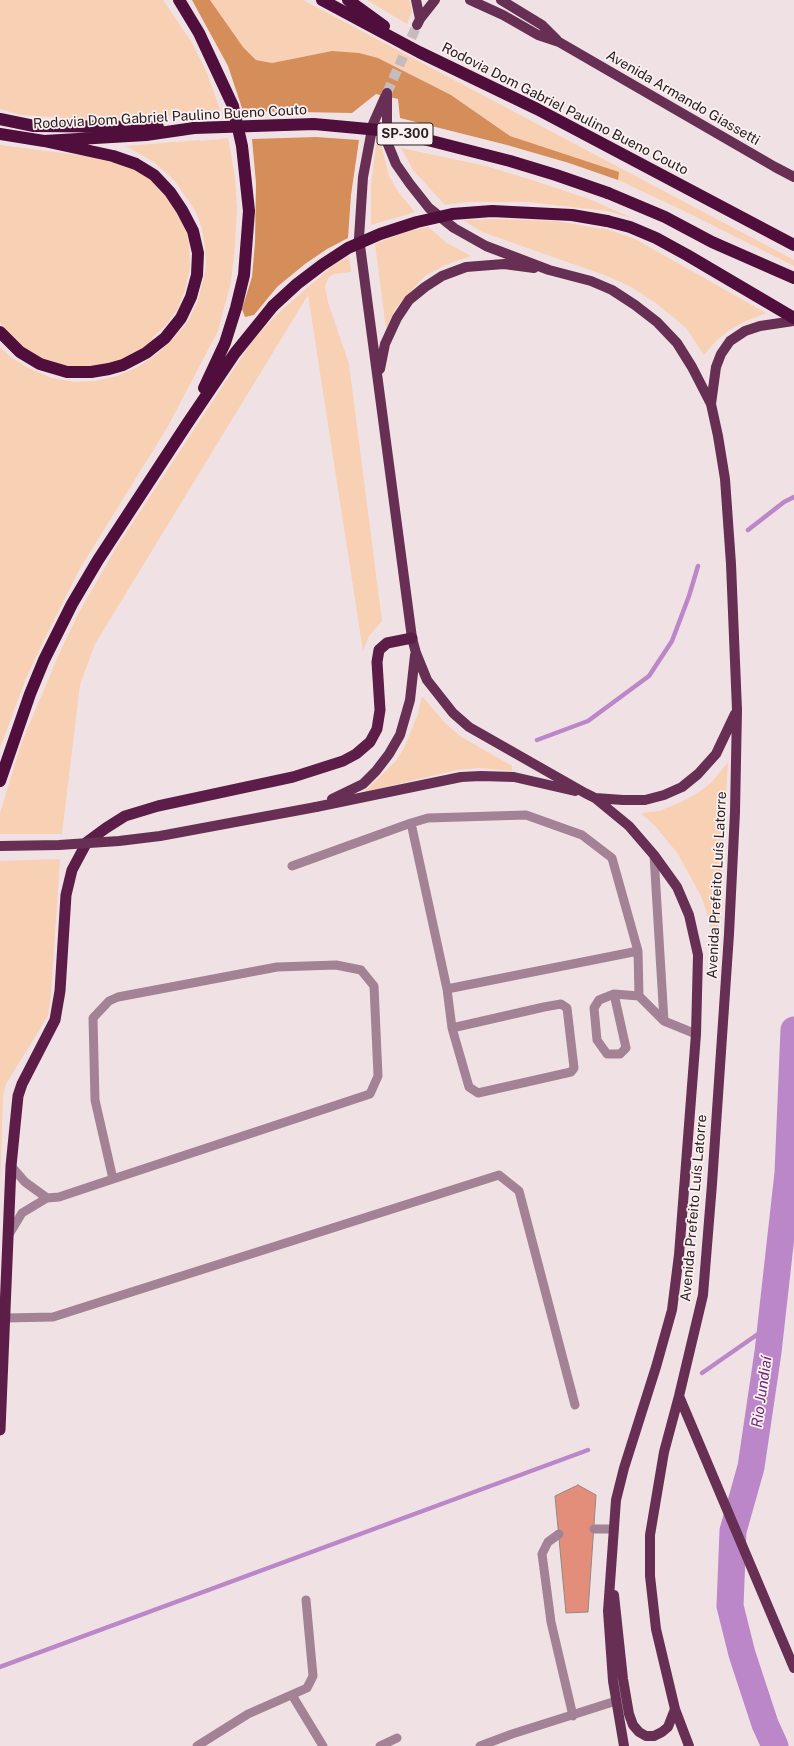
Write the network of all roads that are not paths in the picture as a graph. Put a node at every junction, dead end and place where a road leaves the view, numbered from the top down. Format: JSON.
{"nodes":[{"id":1,"x":179,"y":0,"type":"edge"},
{"id":2,"x":322,"y":0,"type":"edge"},
{"id":3,"x":348,"y":0,"type":"edge"},
{"id":4,"x":416,"y":0,"type":"edge"},
{"id":5,"x":435,"y":0,"type":"edge"},
{"id":6,"x":470,"y":0,"type":"edge"},
{"id":7,"x":502,"y":0,"type":"edge"},
{"id":8,"x":559,"y":42,"type":"junction"},
{"id":9,"x":419,"y":52,"type":"junction"},
{"id":10,"x":0,"y":119,"type":"edge"},
{"id":11,"x":194,"y":128,"type":"junction"},
{"id":12,"x":0,"y":134,"type":"edge"},
{"id":13,"x":39,"y":141,"type":"junction"},
{"id":14,"x":794,"y":176,"type":"edge"},
{"id":15,"x":794,"y":245,"type":"edge"},
{"id":16,"x":549,"y":270,"type":"junction"},
{"id":17,"x":794,"y":278,"type":"edge"},
{"id":18,"x":794,"y":318,"type":"edge"},
{"id":19,"x":794,"y":321,"type":"edge"},
{"id":20,"x":0,"y":332,"type":"edge"},
{"id":21,"x":379,"y":379,"type":"junction"},
{"id":22,"x":710,"y":404,"type":"junction"},
{"id":23,"x":187,"y":424,"type":"junction"},
{"id":24,"x":412,"y":638,"type":"junction"},
{"id":25,"x":416,"y":653,"type":"junction"},
{"id":26,"x":737,"y":710,"type":"junction"},
{"id":27,"x":0,"y":781,"type":"edge"},
{"id":28,"x":585,"y":793,"type":"junction"},
{"id":29,"x":596,"y":798,"type":"junction"},
{"id":30,"x":316,"y":807,"type":"junction"},
{"id":31,"x":411,"y":823,"type":"junction"},
{"id":32,"x":0,"y":846,"type":"edge"},
{"id":33,"x":654,"y":855,"type":"junction"},
{"id":34,"x":292,"y":866,"type":"dead end"},
{"id":35,"x":638,"y":952,"type":"junction"},
{"id":36,"x":447,"y":989,"type":"junction"},
{"id":37,"x":614,"y":994,"type":"junction"},
{"id":38,"x":640,"y":996,"type":"junction"},
{"id":39,"x":664,"y":1021,"type":"junction"},
{"id":40,"x":452,"y":1028,"type":"junction"},
{"id":41,"x":696,"y":1034,"type":"junction"},
{"id":42,"x":11,"y":1166,"type":"junction"},
{"id":43,"x":113,"y":1179,"type":"junction"},
{"id":44,"x":47,"y":1198,"type":"junction"},
{"id":45,"x":8,"y":1236,"type":"junction"},
{"id":46,"x":6,"y":1318,"type":"junction"},
{"id":47,"x":679,"y":1396,"type":"junction"},
{"id":48,"x":575,"y":1405,"type":"dead end"},
{"id":49,"x":0,"y":1430,"type":"edge"},
{"id":50,"x":594,"y":1529,"type":"dead end"},
{"id":51,"x":614,"y":1529,"type":"junction"},
{"id":52,"x":558,"y":1534,"type":"dead end"},
{"id":53,"x":612,"y":1571,"type":"junction"},
{"id":54,"x":306,"y":1600,"type":"dead end"},
{"id":55,"x":794,"y":1668,"type":"edge"},
{"id":56,"x":292,"y":1695,"type":"junction"},
{"id":57,"x":616,"y":1701,"type":"junction"},
{"id":58,"x":675,"y":1709,"type":"junction"},
{"id":59,"x":573,"y":1716,"type":"junction"},
{"id":60,"x":397,"y":1738,"type":"dead end"},
{"id":61,"x":197,"y":1746,"type":"edge"},
{"id":62,"x":323,"y":1746,"type":"edge"},
{"id":63,"x":380,"y":1746,"type":"edge"},
{"id":64,"x":480,"y":1746,"type":"edge"},
{"id":65,"x":624,"y":1746,"type":"edge"},
{"id":66,"x":689,"y":1746,"type":"edge"}],
"edges":[{"from":1,"to":23,"type":"highway"},
{"from":2,"to":9,"type":"highway","name":"Rodovia Dom Gabriel Paulino Bueno Couto"},
{"from":3,"to":9,"type":"highway"},
{"from":4,"to":5,"type":"main road"},
{"from":6,"to":8,"type":"main road","name":"Avenida Armando Giassetti"},
{"from":7,"to":8,"type":"main road","name":"Avenida Armando Giassetti"},
{"from":8,"to":14,"type":"main road","name":"Avenida Armando Giassetti"},
{"from":9,"to":15,"type":"highway","name":"Rodovia Dom Gabriel Paulino Bueno Couto"},
{"from":10,"to":11,"type":"highway"},
{"from":11,"to":13,"type":"highway","name":"Rodovia Dom Gabriel Paulino Bueno Couto","number":"SP-300"},
{"from":11,"to":17,"type":"highway","name":"Rodovia Dom Gabriel Paulino Bueno Couto","number":"SP-300","bridge":true},
{"from":12,"to":13,"type":"highway","name":"Rodovia Dom Gabriel Paulino Bueno Couto","number":"SP-300"},
{"from":13,"to":20,"type":"highway"},
{"from":16,"to":21,"type":"main road"},
{"from":16,"to":21,"type":"main road"},
{"from":16,"to":22,"type":"main road"},
{"from":18,"to":23,"type":"highway","bridge":true},
{"from":19,"to":22,"type":"main road"},
{"from":21,"to":24,"type":"main road"},
{"from":22,"to":26,"type":"main road","name":"Avenida Prefeito Luís Latorre"},
{"from":23,"to":27,"type":"highway"},
{"from":24,"to":25,"type":"main road"},
{"from":24,"to":42,"type":"highway"},
{"from":25,"to":28,"type":"main road"},
{"from":25,"to":30,"type":"main road"},
{"from":26,"to":29,"type":"main road"},
{"from":26,"to":47,"type":"main road","name":"Avenida Prefeito Luís Latorre"},
{"from":28,"to":29,"type":"main road"},
{"from":28,"to":30,"type":"main road"},
{"from":29,"to":33,"type":"main road","name":"Avenida Prefeito Luís Latorre"},
{"from":30,"to":32,"type":"main road","bridge":true},
{"from":31,"to":34,"type":"lane"},
{"from":31,"to":35,"type":"lane"},
{"from":31,"to":36,"type":"lane"},
{"from":33,"to":39,"type":"lane"},
{"from":33,"to":41,"type":"main road","name":"Avenida Prefeito Luís Latorre"},
{"from":35,"to":36,"type":"lane"},
{"from":35,"to":38,"type":"lane"},
{"from":36,"to":40,"type":"lane"},
{"from":37,"to":37,"type":"lane"},
{"from":37,"to":38,"type":"lane"},
{"from":38,"to":39,"type":"lane"},
{"from":39,"to":41,"type":"lane"},
{"from":40,"to":40,"type":"lane"},
{"from":41,"to":51,"type":"main road","name":"Avenida Prefeito Luís Latorre"},
{"from":42,"to":44,"type":"lane"},
{"from":42,"to":45,"type":"highway"},
{"from":43,"to":43,"type":"lane"},
{"from":43,"to":44,"type":"lane"},
{"from":44,"to":45,"type":"lane"},
{"from":45,"to":46,"type":"highway"},
{"from":46,"to":48,"type":"lane"},
{"from":46,"to":49,"type":"highway"},
{"from":47,"to":55,"type":"main road"},
{"from":47,"to":58,"type":"main road","name":"Avenida Prefeito Luís Latorre"},
{"from":50,"to":51,"type":"lane"},
{"from":51,"to":53,"type":"main road","name":"Avenida Prefeito Luís Latorre"},
{"from":52,"to":59,"type":"lane"},
{"from":53,"to":57,"type":"main road","name":"Avenida Prefeito Luís Latorre"},
{"from":53,"to":58,"type":"main road"},
{"from":54,"to":56,"type":"lane"},
{"from":56,"to":61,"type":"lane"},
{"from":56,"to":62,"type":"lane"},
{"from":57,"to":59,"type":"lane"},
{"from":57,"to":65,"type":"main road","name":"Avenida Prefeito Luís Latorre"},
{"from":58,"to":66,"type":"main road","name":"Avenida Prefeito Luís Latorre"},
{"from":59,"to":64,"type":"lane"},
{"from":60,"to":63,"type":"lane"}]}
